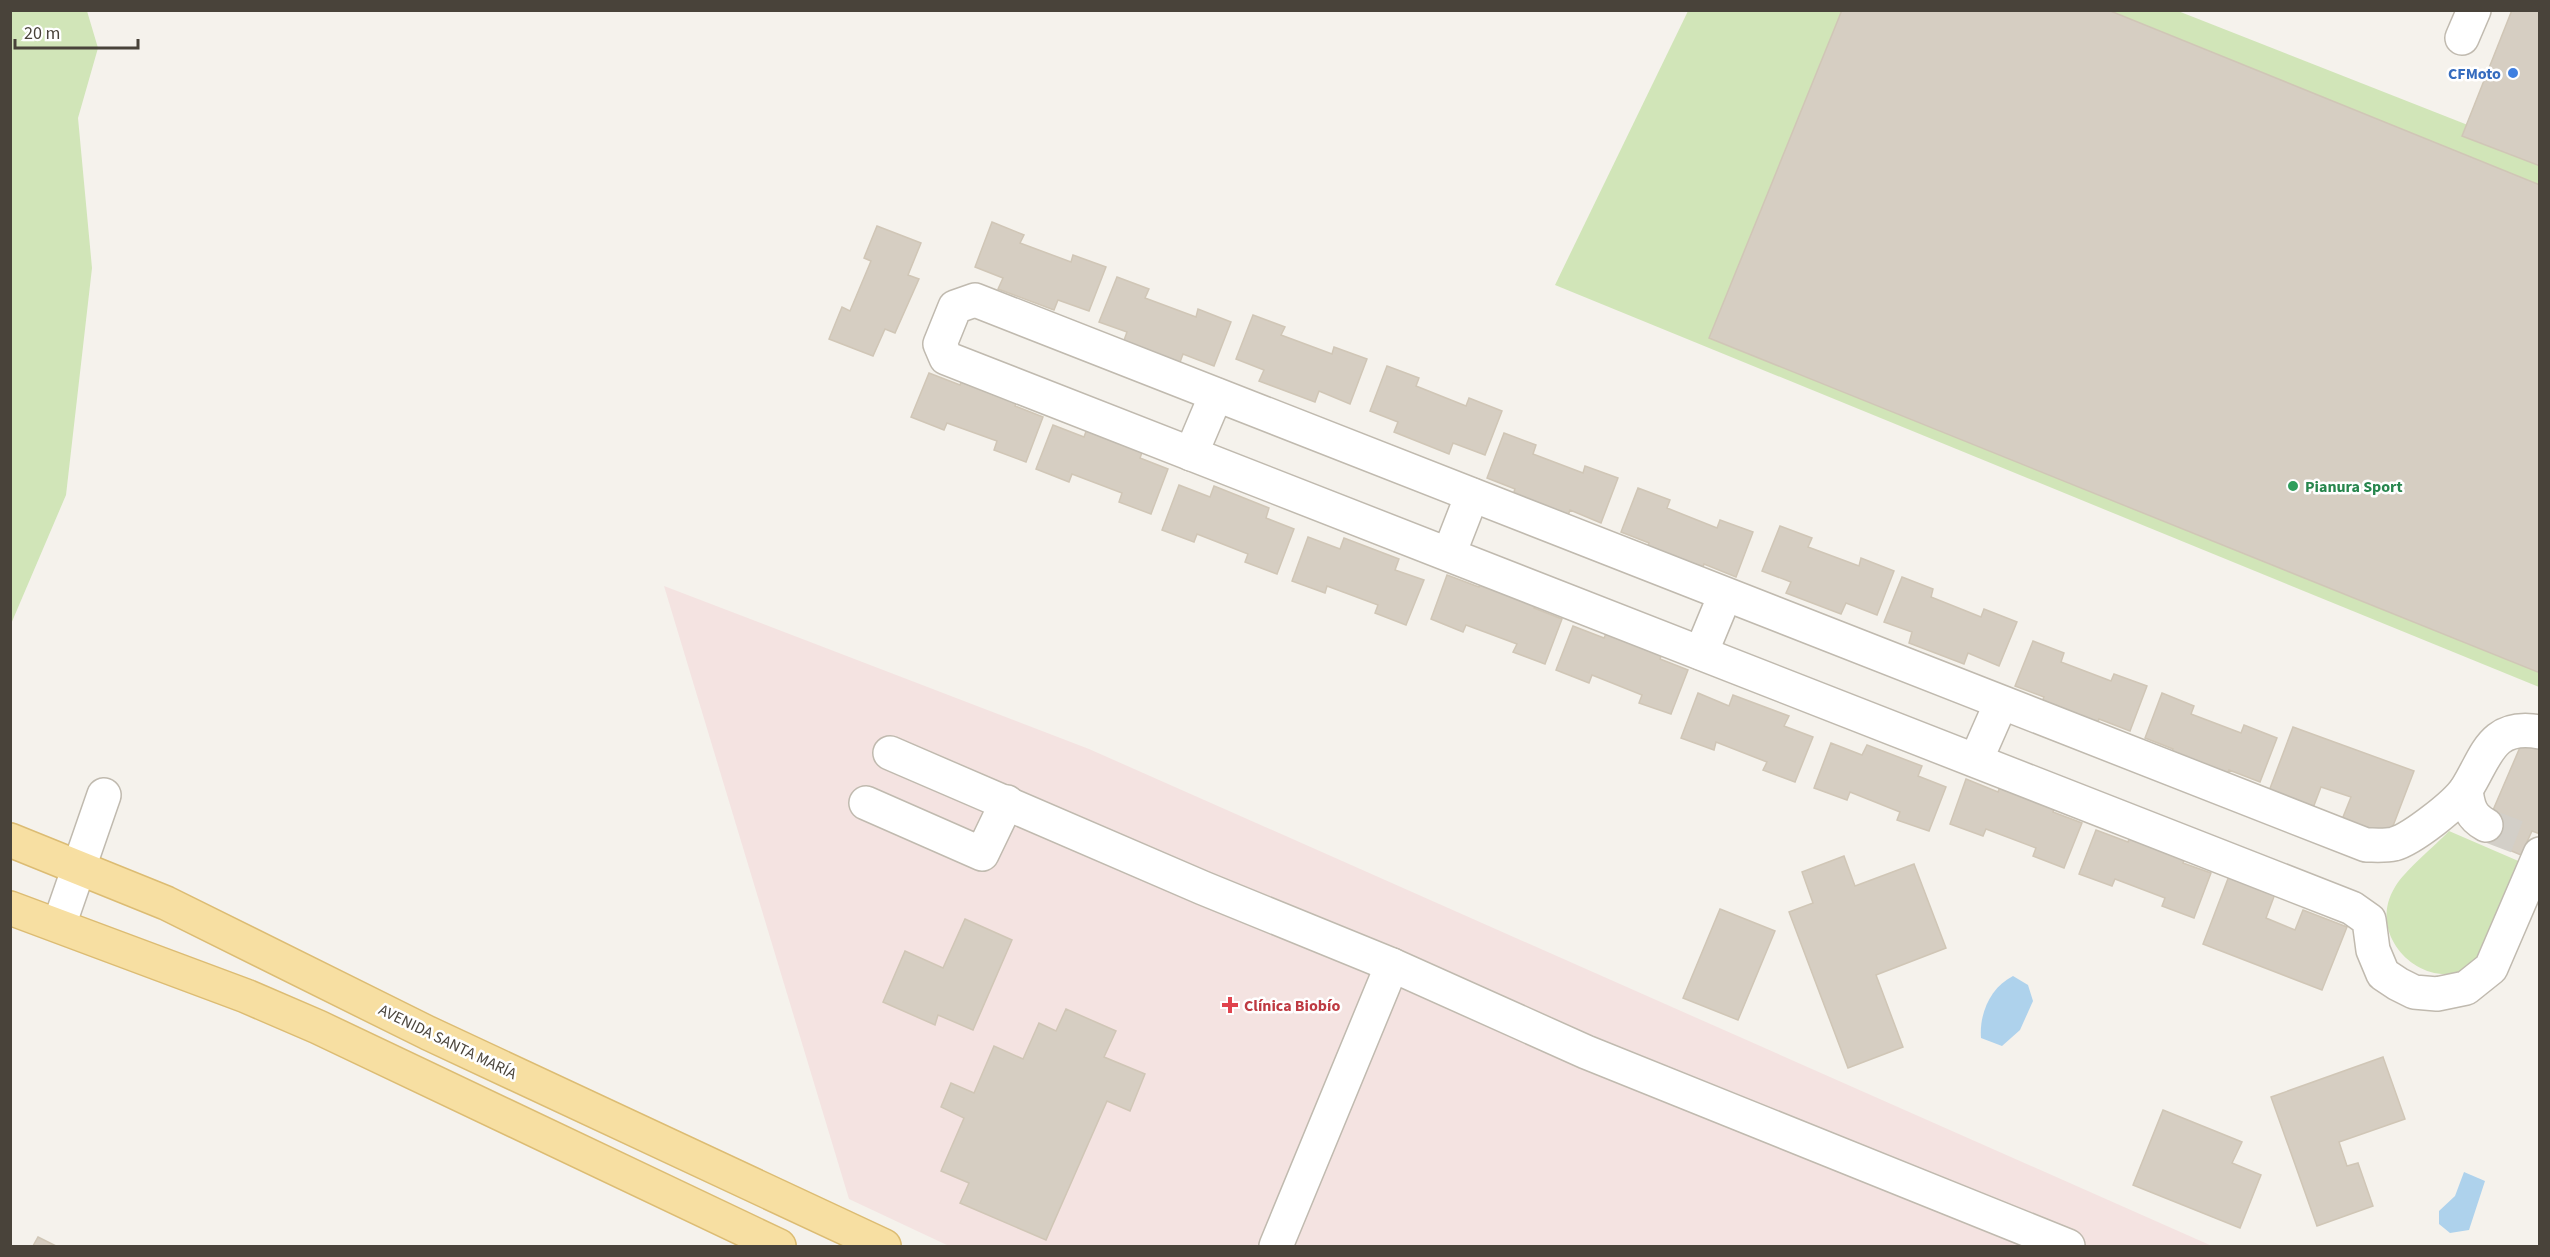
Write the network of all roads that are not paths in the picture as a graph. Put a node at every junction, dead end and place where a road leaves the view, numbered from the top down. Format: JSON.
{"nodes":[{"id":1,"x":1216,"y":395,"type":"junction"},
{"id":2,"x":1191,"y":454,"type":"junction"},
{"id":3,"x":1472,"y":495,"type":"junction"},
{"id":4,"x":1449,"y":554,"type":"junction"},
{"id":5,"x":1725,"y":595,"type":"junction"},
{"id":6,"x":1701,"y":653,"type":"junction"},
{"id":7,"x":2001,"y":703,"type":"junction"},
{"id":8,"x":2540,"y":732,"type":"edge"},
{"id":9,"x":890,"y":753,"type":"dead end"},
{"id":10,"x":1976,"y":760,"type":"junction"},
{"id":11,"x":2466,"y":790,"type":"junction"},
{"id":12,"x":104,"y":795,"type":"dead end"},
{"id":13,"x":1007,"y":802,"type":"junction"},
{"id":14,"x":866,"y":803,"type":"dead end"},
{"id":15,"x":2486,"y":825,"type":"tunnel mouth"},
{"id":16,"x":10,"y":840,"type":"edge"},
{"id":17,"x":2536,"y":846,"type":"edge"},
{"id":18,"x":78,"y":866,"type":"junction"},
{"id":19,"x":10,"y":908,"type":"edge"},
{"id":20,"x":58,"y":925,"type":"junction"},
{"id":21,"x":1392,"y":965,"type":"junction"},
{"id":22,"x":779,"y":1246,"type":"edge"},
{"id":23,"x":884,"y":1246,"type":"edge"},
{"id":24,"x":1275,"y":1246,"type":"edge"},
{"id":25,"x":2068,"y":1246,"type":"edge"}],
"edges":[{"from":1,"to":2,"type":"lane"},
{"from":1,"to":2,"type":"lane"},
{"from":1,"to":3,"type":"lane"},
{"from":2,"to":4,"type":"lane"},
{"from":3,"to":4,"type":"lane"},
{"from":3,"to":5,"type":"lane"},
{"from":4,"to":6,"type":"lane"},
{"from":5,"to":6,"type":"lane"},
{"from":5,"to":7,"type":"lane"},
{"from":6,"to":10,"type":"lane"},
{"from":7,"to":10,"type":"lane"},
{"from":7,"to":11,"type":"lane"},
{"from":8,"to":11,"type":"lane"},
{"from":9,"to":13,"type":"lane"},
{"from":10,"to":17,"type":"lane"},
{"from":11,"to":15,"type":"lane"},
{"from":12,"to":18,"type":"lane"},
{"from":13,"to":14,"type":"lane"},
{"from":13,"to":21,"type":"lane"},
{"from":16,"to":18,"type":"main road","name":"AVENIDA SANTA MARÍA"},
{"from":18,"to":20,"type":"lane"},
{"from":18,"to":23,"type":"main road","name":"AVENIDA SANTA MARÍA"},
{"from":19,"to":20,"type":"main road"},
{"from":20,"to":22,"type":"main road"},
{"from":21,"to":24,"type":"lane"},
{"from":21,"to":25,"type":"lane"}]}
